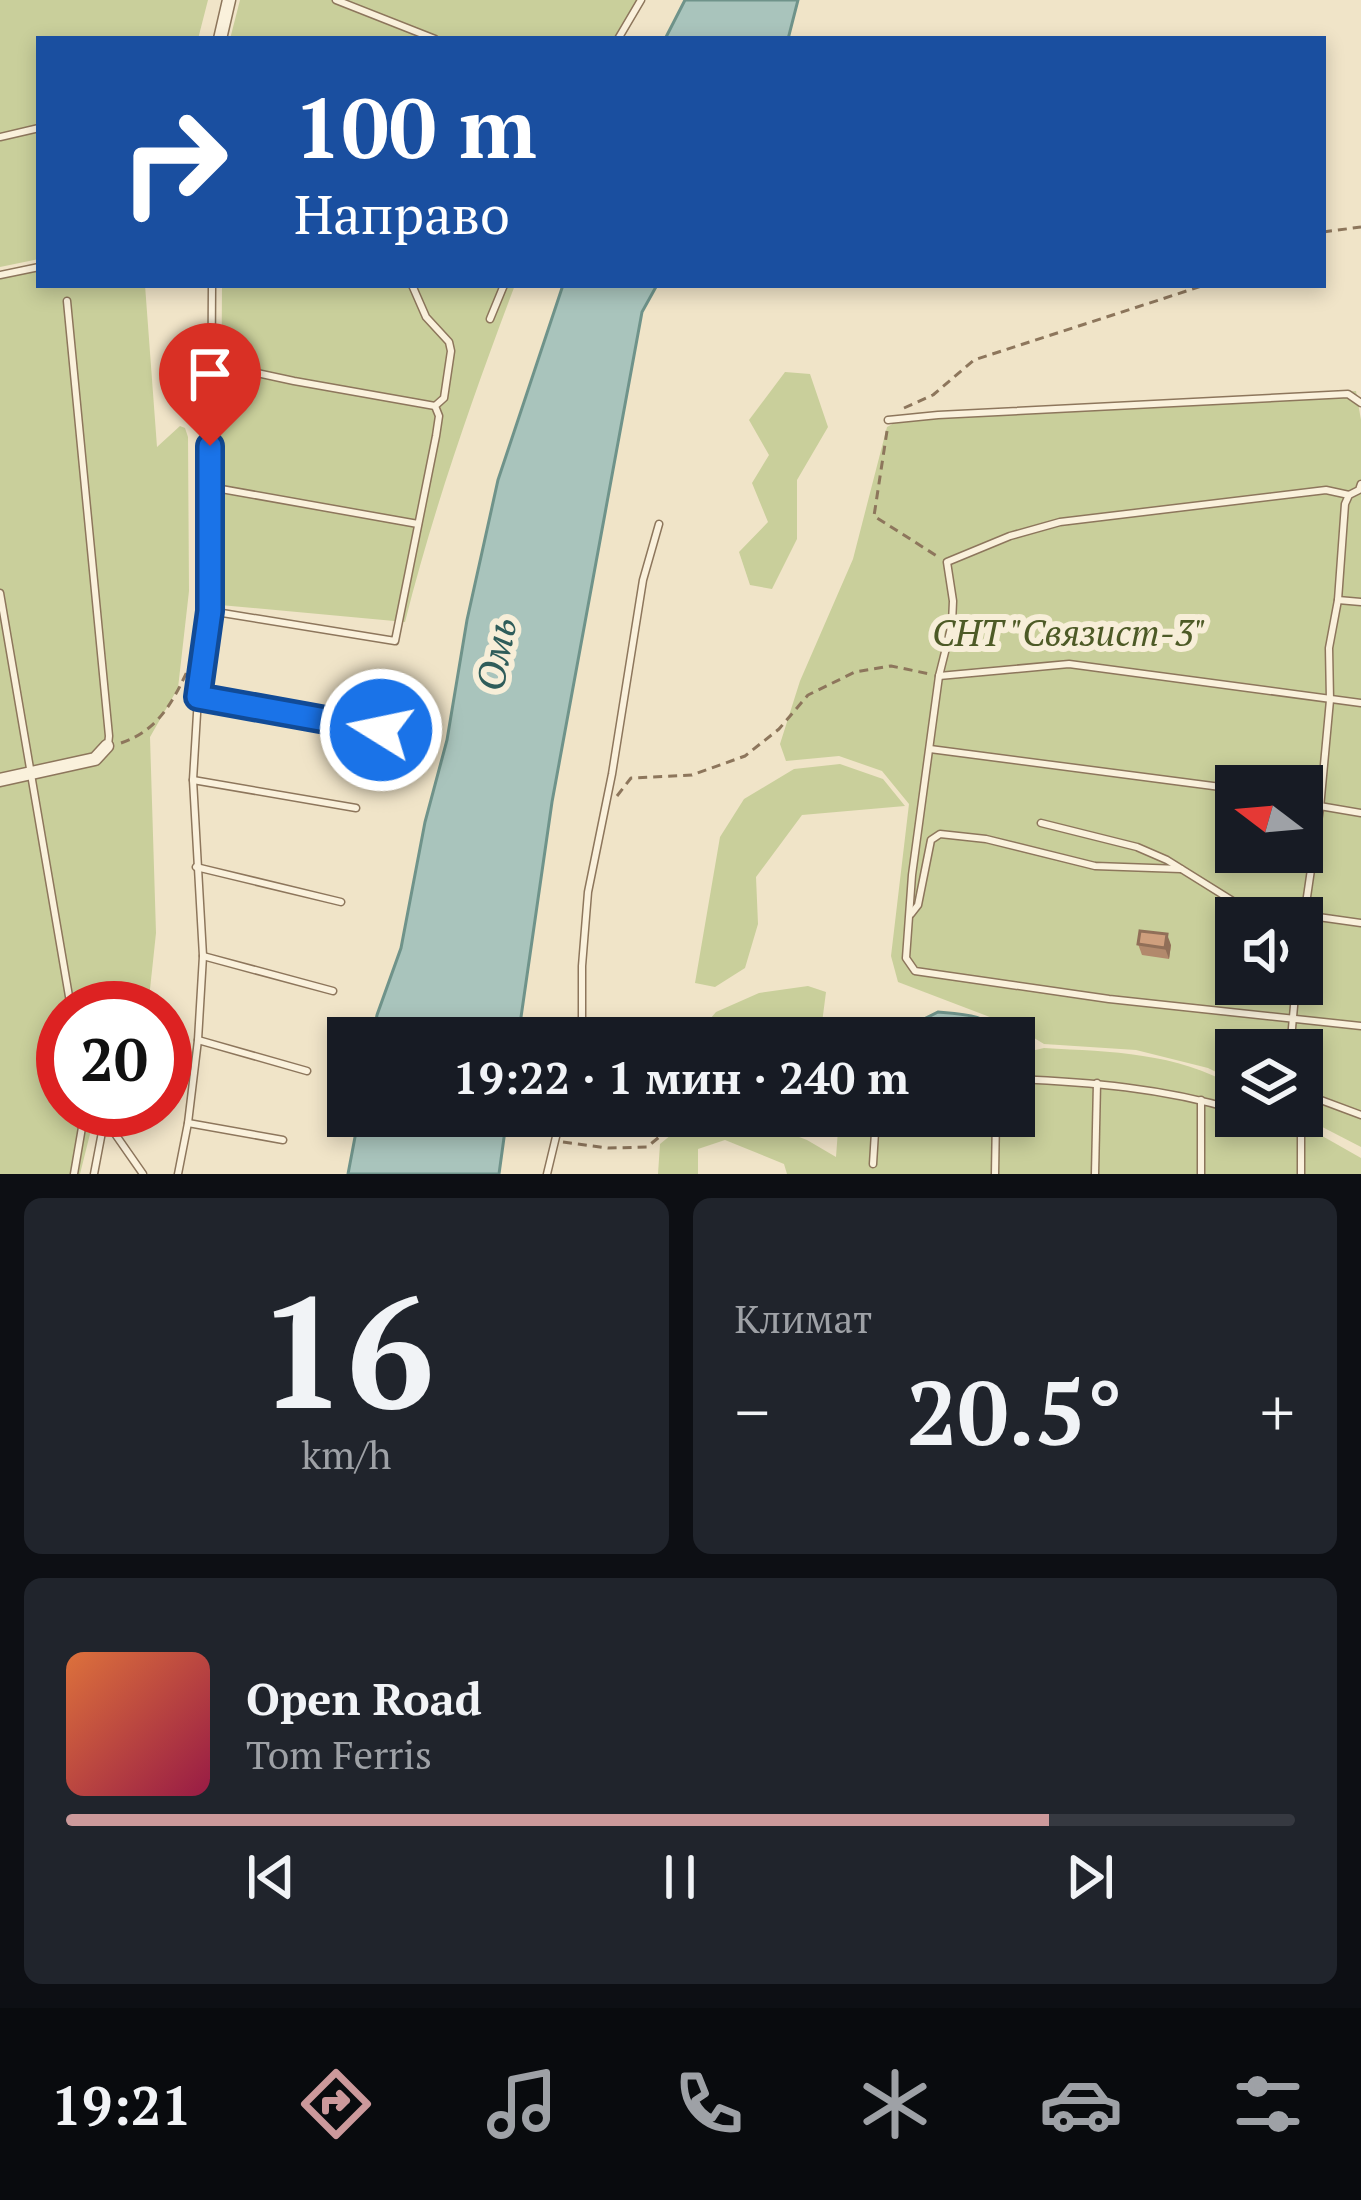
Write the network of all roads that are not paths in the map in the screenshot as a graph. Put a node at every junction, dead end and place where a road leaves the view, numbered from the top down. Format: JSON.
{"nodes":[{"id":1,"x":229,"y":0,"type":"edge"},
{"id":2,"x":336,"y":0,"type":"edge"},
{"id":3,"x":641,"y":0,"type":"edge"},
{"id":4,"x":221,"y":36,"type":"edge"},
{"id":5,"x":427,"y":36,"type":"edge"},
{"id":6,"x":620,"y":36,"type":"edge"},
{"id":7,"x":36,"y":129,"type":"edge"},
{"id":8,"x":0,"y":136,"type":"edge"},
{"id":9,"x":36,"y":268,"type":"edge"},
{"id":10,"x":0,"y":275,"type":"edge"},
{"id":11,"x":212,"y":288,"type":"edge"},
{"id":12,"x":413,"y":288,"type":"edge"},
{"id":13,"x":503,"y":288,"type":"edge"},
{"id":14,"x":67,"y":301,"type":"dead end"},
{"id":15,"x":490,"y":320,"type":"dead end"},
{"id":16,"x":210,"y":363,"type":"junction"},
{"id":17,"x":1361,"y":403,"type":"edge"},
{"id":18,"x":435,"y":406,"type":"junction"},
{"id":19,"x":888,"y":420,"type":"road end"},
{"id":20,"x":210,"y":487,"type":"junction"},
{"id":21,"x":1360,"y":488,"type":"edge"},
{"id":22,"x":1349,"y":495,"type":"junction"},
{"id":23,"x":418,"y":524,"type":"junction"},
{"id":24,"x":659,"y":524,"type":"dead end"},
{"id":25,"x":0,"y":593,"type":"edge"},
{"id":26,"x":1338,"y":600,"type":"junction"},
{"id":27,"x":1361,"y":602,"type":"edge"},
{"id":28,"x":210,"y":611,"type":"junction"},
{"id":29,"x":939,"y":676,"type":"junction"},
{"id":30,"x":198,"y":697,"type":"junction"},
{"id":31,"x":1330,"y":700,"type":"junction"},
{"id":32,"x":1361,"y":703,"type":"edge"},
{"id":33,"x":381,"y":730,"type":"dead end"},
{"id":34,"x":107,"y":746,"type":"joint"},
{"id":35,"x":929,"y":749,"type":"junction"},
{"id":36,"x":1323,"y":769,"type":"edge"},
{"id":37,"x":31,"y":772,"type":"junction"},
{"id":38,"x":0,"y":780,"type":"edge"},
{"id":39,"x":193,"y":780,"type":"junction"},
{"id":40,"x":1215,"y":786,"type":"edge"},
{"id":41,"x":356,"y":808,"type":"dead end"},
{"id":42,"x":1323,"y":808,"type":"edge"},
{"id":43,"x":1361,"y":813,"type":"edge"},
{"id":44,"x":1041,"y":823,"type":"dead end"},
{"id":45,"x":196,"y":867,"type":"junction"},
{"id":46,"x":1181,"y":869,"type":"junction"},
{"id":47,"x":1226,"y":897,"type":"edge"},
{"id":48,"x":340,"y":902,"type":"dead end"},
{"id":49,"x":909,"y":918,"type":"junction"},
{"id":50,"x":1361,"y":922,"type":"edge"},
{"id":51,"x":1323,"y":923,"type":"edge"},
{"id":52,"x":203,"y":956,"type":"junction"},
{"id":53,"x":66,"y":981,"type":"edge"},
{"id":54,"x":333,"y":991,"type":"dead end"},
{"id":55,"x":1293,"y":1005,"type":"edge"},
{"id":56,"x":582,"y":1017,"type":"edge"},
{"id":57,"x":1292,"y":1017,"type":"junction"},
{"id":58,"x":1361,"y":1026,"type":"edge"},
{"id":59,"x":1291,"y":1029,"type":"edge"},
{"id":60,"x":198,"y":1040,"type":"junction"},
{"id":61,"x":307,"y":1071,"type":"dead end"},
{"id":62,"x":1035,"y":1080,"type":"edge"},
{"id":63,"x":1097,"y":1083,"type":"junction"},
{"id":64,"x":192,"y":1090,"type":"edge"},
{"id":65,"x":1201,"y":1099,"type":"junction"},
{"id":66,"x":1323,"y":1100,"type":"edge"},
{"id":67,"x":1215,"y":1103,"type":"edge"},
{"id":68,"x":1361,"y":1114,"type":"edge"},
{"id":69,"x":192,"y":1125,"type":"edge"},
{"id":70,"x":80,"y":1137,"type":"edge"},
{"id":71,"x":185,"y":1137,"type":"edge"},
{"id":72,"x":557,"y":1137,"type":"edge"},
{"id":73,"x":875,"y":1137,"type":"edge"},
{"id":74,"x":996,"y":1137,"type":"edge"},
{"id":75,"x":1300,"y":1137,"type":"edge"},
{"id":76,"x":283,"y":1140,"type":"dead end"},
{"id":77,"x":873,"y":1164,"type":"dead end"},
{"id":78,"x":74,"y":1174,"type":"edge"},
{"id":79,"x":94,"y":1174,"type":"edge"},
{"id":80,"x":143,"y":1174,"type":"edge"},
{"id":81,"x":178,"y":1174,"type":"edge"},
{"id":82,"x":547,"y":1174,"type":"edge"},
{"id":83,"x":995,"y":1174,"type":"edge"},
{"id":84,"x":1096,"y":1174,"type":"edge"},
{"id":85,"x":1201,"y":1174,"type":"edge"},
{"id":86,"x":1301,"y":1174,"type":"edge"}],
"edges":[{"from":1,"to":4,"type":"street"},
{"from":2,"to":5,"type":"lane"},
{"from":3,"to":6,"type":"lane"},
{"from":7,"to":8,"type":"lane"},
{"from":9,"to":10,"type":"lane"},
{"from":11,"to":16,"type":"lane"},
{"from":12,"to":18,"type":"lane"},
{"from":13,"to":15,"type":"lane"},
{"from":14,"to":34,"type":"lane"},
{"from":16,"to":18,"type":"lane"},
{"from":16,"to":20,"type":"lane"},
{"from":17,"to":19,"type":"lane"},
{"from":18,"to":23,"type":"lane"},
{"from":20,"to":23,"type":"lane"},
{"from":20,"to":28,"type":"lane"},
{"from":21,"to":22,"type":"lane"},
{"from":22,"to":26,"type":"lane"},
{"from":22,"to":29,"type":"lane"},
{"from":23,"to":28,"type":"lane"},
{"from":24,"to":56,"type":"lane"},
{"from":25,"to":37,"type":"lane"},
{"from":26,"to":27,"type":"lane"},
{"from":26,"to":31,"type":"lane"},
{"from":28,"to":30,"type":"lane"},
{"from":29,"to":31,"type":"lane"},
{"from":29,"to":35,"type":"lane"},
{"from":30,"to":33,"type":"lane"},
{"from":30,"to":39,"type":"lane"},
{"from":31,"to":32,"type":"lane"},
{"from":31,"to":36,"type":"lane"},
{"from":34,"to":37,"type":"street"},
{"from":35,"to":40,"type":"lane"},
{"from":35,"to":49,"type":"lane"},
{"from":37,"to":38,"type":"street"},
{"from":37,"to":53,"type":"lane"},
{"from":39,"to":41,"type":"lane"},
{"from":39,"to":45,"type":"lane"},
{"from":42,"to":43,"type":"lane"},
{"from":44,"to":46,"type":"lane"},
{"from":45,"to":48,"type":"lane"},
{"from":45,"to":52,"type":"lane"},
{"from":46,"to":47,"type":"lane"},
{"from":46,"to":49,"type":"lane"},
{"from":49,"to":57,"type":"lane"},
{"from":50,"to":51,"type":"lane"},
{"from":52,"to":54,"type":"lane"},
{"from":52,"to":60,"type":"lane"},
{"from":55,"to":57,"type":"lane"},
{"from":57,"to":58,"type":"lane"},
{"from":57,"to":59,"type":"lane"},
{"from":60,"to":61,"type":"lane"},
{"from":60,"to":64,"type":"lane"},
{"from":62,"to":63,"type":"lane"},
{"from":63,"to":65,"type":"lane"},
{"from":63,"to":84,"type":"lane"},
{"from":65,"to":67,"type":"lane"},
{"from":65,"to":85,"type":"lane"},
{"from":66,"to":68,"type":"lane"},
{"from":69,"to":76,"type":"lane"},
{"from":70,"to":78,"type":"lane"},
{"from":71,"to":81,"type":"lane"},
{"from":72,"to":82,"type":"lane"},
{"from":73,"to":77,"type":"lane"},
{"from":74,"to":83,"type":"lane"},
{"from":75,"to":86,"type":"lane"},
{"from":79,"to":80,"type":"lane"}]}
